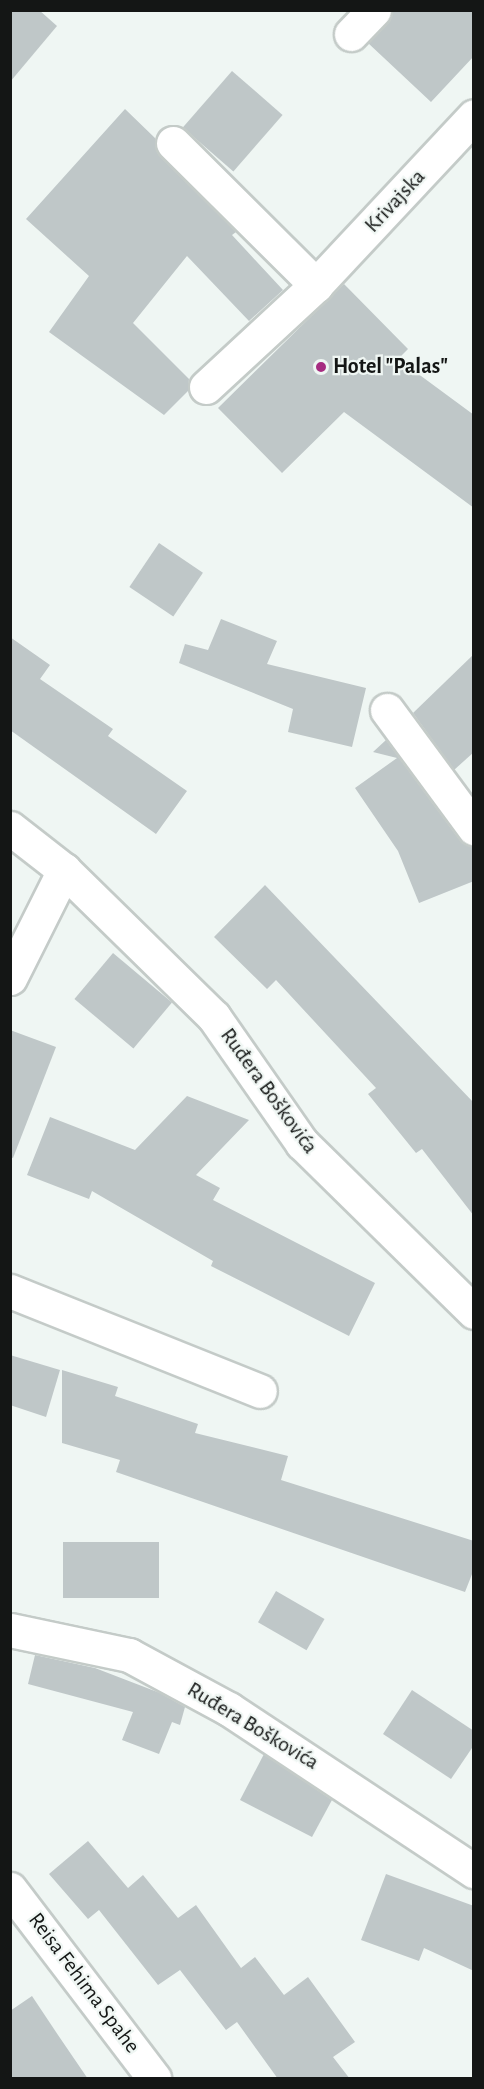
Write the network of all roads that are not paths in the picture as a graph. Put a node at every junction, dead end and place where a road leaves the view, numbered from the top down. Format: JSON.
{"nodes":[{"id":1,"x":374,"y":10,"type":"edge"},
{"id":2,"x":351,"y":34,"type":"dead end"},
{"id":3,"x":474,"y":116,"type":"edge"},
{"id":4,"x":173,"y":143,"type":"dead end"},
{"id":5,"x":316,"y":285,"type":"junction"},
{"id":6,"x":206,"y":387,"type":"dead end"},
{"id":7,"x":387,"y":710,"type":"dead end"},
{"id":8,"x":10,"y":828,"type":"edge"},
{"id":9,"x":474,"y":828,"type":"edge"},
{"id":10,"x":64,"y":870,"type":"junction"},
{"id":11,"x":10,"y":978,"type":"edge"},
{"id":12,"x":10,"y":1291,"type":"edge"},
{"id":13,"x":474,"y":1312,"type":"edge"},
{"id":14,"x":260,"y":1391,"type":"dead end"},
{"id":15,"x":10,"y":1629,"type":"edge"},
{"id":16,"x":474,"y":1871,"type":"edge"},
{"id":17,"x":10,"y":1889,"type":"edge"},
{"id":18,"x":154,"y":2079,"type":"edge"}],
"edges":[{"from":1,"to":2,"type":"street"},
{"from":3,"to":5,"type":"street","name":"Krivajska"},
{"from":4,"to":5,"type":"street"},
{"from":5,"to":6,"type":"street","name":"Krivajska"},
{"from":7,"to":9,"type":"street"},
{"from":8,"to":10,"type":"street","name":"Ruđera Boškovića"},
{"from":10,"to":11,"type":"street"},
{"from":10,"to":13,"type":"street","name":"Ruđera Boškovića"},
{"from":12,"to":14,"type":"street"},
{"from":15,"to":16,"type":"street","name":"Ruđera Boškovića"},
{"from":17,"to":18,"type":"street","name":"Reisa Fehima Spahe"}]}
